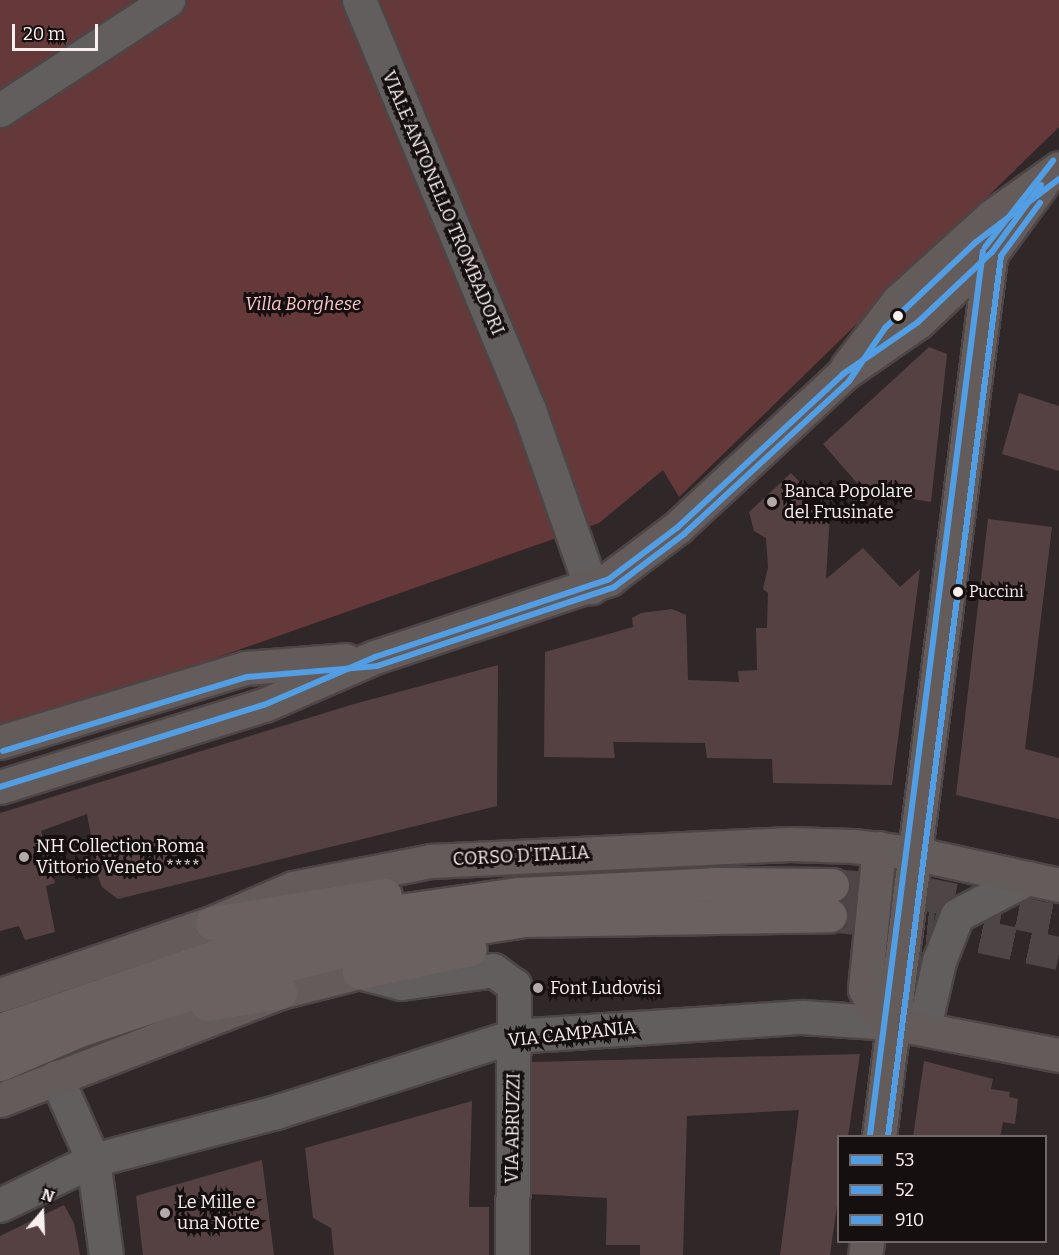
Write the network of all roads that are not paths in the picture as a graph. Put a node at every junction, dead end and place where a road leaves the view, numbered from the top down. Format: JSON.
{"nodes":[{"id":1,"x":168,"y":0,"type":"edge"},
{"id":2,"x":358,"y":0,"type":"edge"},
{"id":3,"x":0,"y":110,"type":"edge"},
{"id":4,"x":1050,"y":177,"type":"edge"},
{"id":5,"x":992,"y":216,"type":"junction"},
{"id":6,"x":992,"y":252,"type":"junction"},
{"id":7,"x":843,"y":374,"type":"junction"},
{"id":8,"x":591,"y":588,"type":"junction"},
{"id":9,"x":375,"y":657,"type":"junction"},
{"id":10,"x":0,"y":742,"type":"edge"},
{"id":11,"x":0,"y":788,"type":"edge"},
{"id":12,"x":879,"y":848,"type":"junction"},
{"id":13,"x":912,"y":853,"type":"junction"},
{"id":14,"x":1044,"y":882,"type":"edge"},
{"id":15,"x":519,"y":894,"type":"junction"},
{"id":16,"x":633,"y":916,"type":"junction"},
{"id":17,"x":212,"y":922,"type":"junction"},
{"id":18,"x":359,"y":972,"type":"junction"},
{"id":19,"x":280,"y":992,"type":"junction"},
{"id":20,"x":0,"y":995,"type":"edge"},
{"id":21,"x":123,"y":1017,"type":"junction"},
{"id":22,"x":891,"y":1023,"type":"junction"},
{"id":23,"x":924,"y":1026,"type":"junction"},
{"id":24,"x":0,"y":1030,"type":"edge"},
{"id":25,"x":514,"y":1036,"type":"junction"},
{"id":26,"x":1059,"y":1055,"type":"edge"},
{"id":27,"x":0,"y":1064,"type":"edge"},
{"id":28,"x":56,"y":1077,"type":"junction"},
{"id":29,"x":0,"y":1100,"type":"edge"},
{"id":30,"x":879,"y":1135,"type":"edge"},
{"id":31,"x":93,"y":1160,"type":"junction"},
{"id":32,"x":0,"y":1205,"type":"edge"},
{"id":33,"x":106,"y":1255,"type":"edge"},
{"id":34,"x":512,"y":1255,"type":"edge"}],
"edges":[{"from":1,"to":3,"type":"street"},
{"from":2,"to":8,"type":"street","name":"VIALE ANTONELLO TROMBADORI"},
{"from":4,"to":5,"type":"street"},
{"from":4,"to":6,"type":"street"},
{"from":5,"to":6,"type":"street"},
{"from":5,"to":7,"type":"street"},
{"from":6,"to":7,"type":"street"},
{"from":6,"to":13,"type":"street"},
{"from":7,"to":8,"type":"street"},
{"from":8,"to":9,"type":"street"},
{"from":9,"to":10,"type":"street"},
{"from":9,"to":11,"type":"street"},
{"from":12,"to":13,"type":"street","name":"CORSO D'ITALIA"},
{"from":12,"to":17,"type":"street","name":"CORSO D'ITALIA"},
{"from":12,"to":22,"type":"street"},
{"from":13,"to":14,"type":"street","name":"CORSO D'ITALIA"},
{"from":13,"to":22,"type":"street"},
{"from":14,"to":23,"type":"street"},
{"from":15,"to":16,"type":"main road"},
{"from":15,"to":17,"type":"main road"},
{"from":15,"to":24,"type":"main road"},
{"from":16,"to":18,"type":"main road"},
{"from":16,"to":21,"type":"main road"},
{"from":17,"to":20,"type":"street","name":"CORSO D'ITALIA"},
{"from":18,"to":19,"type":"street"},
{"from":18,"to":25,"type":"street","name":"VIA ABRUZZI"},
{"from":19,"to":21,"type":"main road"},
{"from":19,"to":28,"type":"street"},
{"from":21,"to":27,"type":"main road"},
{"from":22,"to":23,"type":"street","name":"VIA CAMPANIA"},
{"from":22,"to":25,"type":"street","name":"VIA CAMPANIA"},
{"from":22,"to":30,"type":"street"},
{"from":23,"to":26,"type":"street","name":"VIA CAMPANIA"},
{"from":25,"to":31,"type":"street","name":"VIA CAMPANIA"},
{"from":25,"to":34,"type":"street","name":"VIA ABRUZZI"},
{"from":28,"to":29,"type":"street"},
{"from":28,"to":31,"type":"street"},
{"from":31,"to":32,"type":"street","name":"VIA CAMPANIA"},
{"from":31,"to":33,"type":"street"}]}
